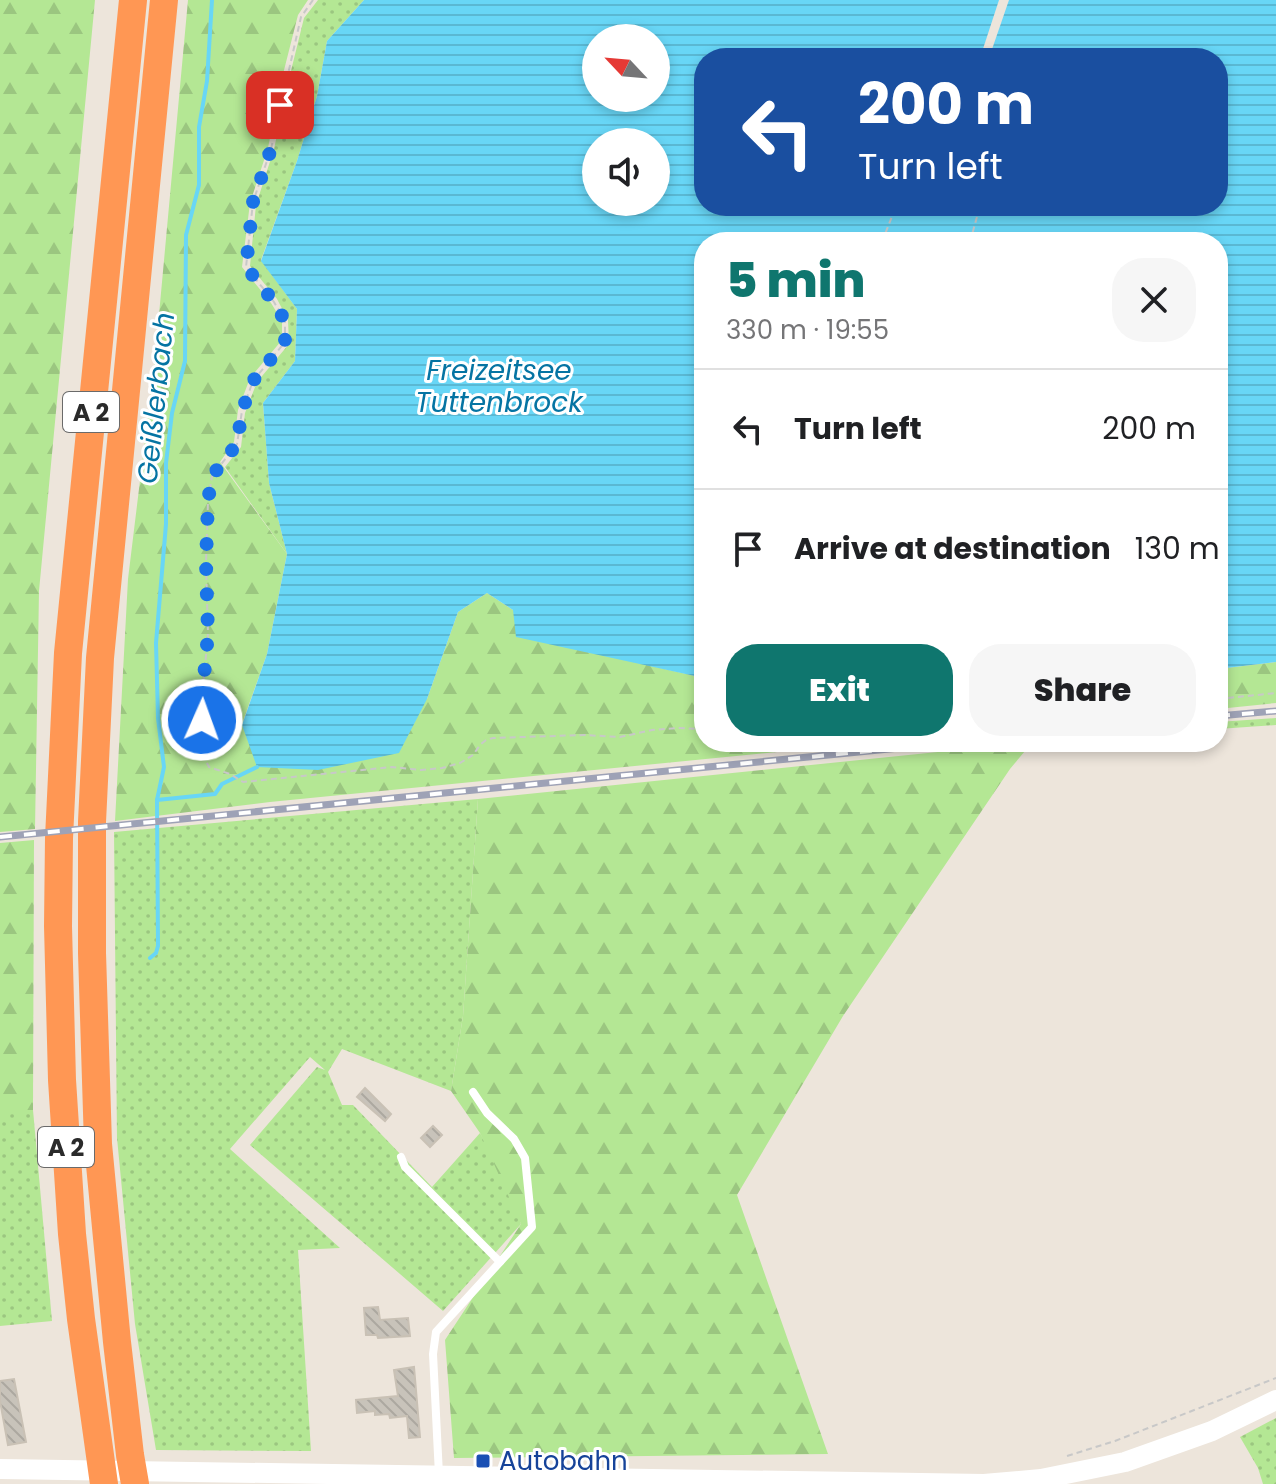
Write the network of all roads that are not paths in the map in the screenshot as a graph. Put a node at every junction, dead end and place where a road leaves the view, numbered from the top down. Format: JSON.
{"nodes":[{"id":1,"x":133,"y":0,"type":"edge"},
{"id":2,"x":164,"y":0,"type":"edge"},
{"id":3,"x":473,"y":1092,"type":"dead end"},
{"id":4,"x":401,"y":1157,"type":"dead end"},
{"id":5,"x":500,"y":1262,"type":"junction"},
{"id":6,"x":1276,"y":1400,"type":"edge"},
{"id":7,"x":0,"y":1469,"type":"edge"},
{"id":8,"x":439,"y":1476,"type":"junction"},
{"id":9,"x":404,"y":1480,"type":"edge"},
{"id":10,"x":104,"y":1484,"type":"edge"},
{"id":11,"x":135,"y":1484,"type":"edge"}],
"edges":[{"from":1,"to":10,"type":"highway","number":"A 2"},
{"from":2,"to":11,"type":"highway","number":"A 2"},
{"from":3,"to":5,"type":"lane"},
{"from":4,"to":5,"type":"lane"},
{"from":5,"to":8,"type":"lane"},
{"from":6,"to":8,"type":"street"},
{"from":7,"to":9,"type":"street"},
{"from":8,"to":9,"type":"street"}]}
